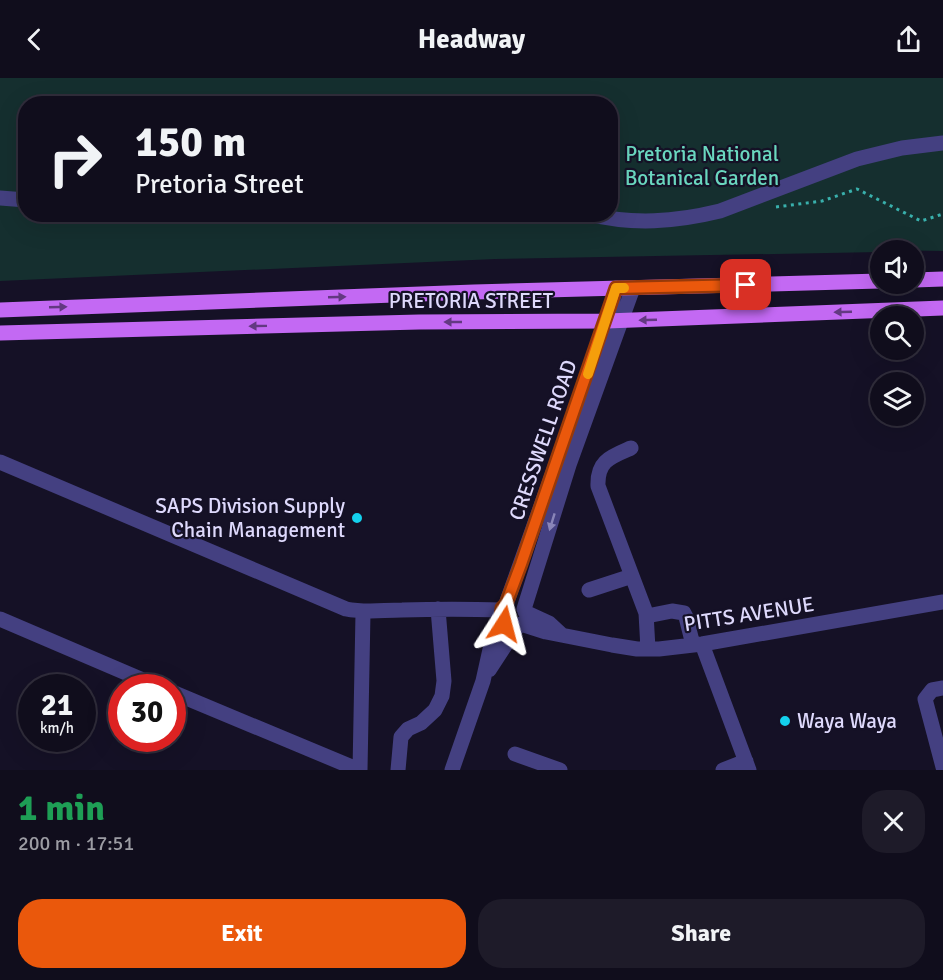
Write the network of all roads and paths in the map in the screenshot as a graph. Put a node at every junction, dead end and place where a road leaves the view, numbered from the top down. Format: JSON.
{"nodes":[{"id":1,"x":943,"y":143,"type":"edge"},
{"id":2,"x":0,"y":198,"type":"edge"},
{"id":3,"x":18,"y":199,"type":"edge"},
{"id":4,"x":774,"y":207,"type":"dead end"},
{"id":5,"x":943,"y":214,"type":"edge"},
{"id":6,"x":618,"y":219,"type":"edge"},
{"id":7,"x":943,"y":279,"type":"edge"},
{"id":8,"x":924,"y":280,"type":"edge"},
{"id":9,"x":870,"y":281,"type":"edge"},
{"id":10,"x":616,"y":288,"type":"junction"},
{"id":11,"x":633,"y":288,"type":"junction"},
{"id":12,"x":943,"y":308,"type":"edge"},
{"id":13,"x":0,"y":310,"type":"edge"},
{"id":14,"x":614,"y":321,"type":"junction"},
{"id":15,"x":0,"y":333,"type":"edge"},
{"id":16,"x":632,"y":448,"type":"dead end"},
{"id":17,"x":0,"y":462,"type":"edge"},
{"id":18,"x":632,"y":576,"type":"junction"},
{"id":19,"x":589,"y":590,"type":"dead end"},
{"id":20,"x":943,"y":602,"type":"edge"},
{"id":21,"x":438,"y":609,"type":"junction"},
{"id":22,"x":503,"y":611,"type":"junction"},
{"id":23,"x":363,"y":613,"type":"junction"},
{"id":24,"x":647,"y":616,"type":"junction"},
{"id":25,"x":522,"y":618,"type":"junction"},
{"id":26,"x":0,"y":619,"type":"edge"},
{"id":27,"x":698,"y":644,"type":"junction"},
{"id":28,"x":648,"y":649,"type":"junction"},
{"id":29,"x":129,"y":674,"type":"edge"},
{"id":30,"x":483,"y":681,"type":"junction"},
{"id":31,"x":943,"y":688,"type":"edge"},
{"id":32,"x":186,"y":699,"type":"edge"},
{"id":33,"x":515,"y":754,"type":"dead end"},
{"id":34,"x":748,"y":766,"type":"edge"},
{"id":35,"x":943,"y":767,"type":"edge"},
{"id":36,"x":359,"y":770,"type":"edge"},
{"id":37,"x":398,"y":770,"type":"edge"},
{"id":38,"x":452,"y":770,"type":"edge"},
{"id":39,"x":560,"y":770,"type":"edge"},
{"id":40,"x":723,"y":770,"type":"edge"}],
"edges":[{"from":1,"to":6,"type":"street"},
{"from":2,"to":3,"type":"street"},
{"from":4,"to":5,"type":"path"},
{"from":7,"to":8,"type":"main road"},
{"from":9,"to":11,"type":"main road","name":"PRETORIA STREET"},
{"from":10,"to":11,"type":"main road","name":"PRETORIA STREET"},
{"from":13,"to":10,"type":"main road","name":"PRETORIA STREET","one_way":true},
{"from":10,"to":14,"type":"street","name":"CRESSWELL ROAD"},
{"from":11,"to":14,"type":"street","name":"CRESSWELL ROAD"},
{"from":12,"to":14,"type":"main road","name":"PRETORIA STREET","one_way":true},
{"from":14,"to":15,"type":"main road","name":"PRETORIA STREET","one_way":true},
{"from":14,"to":22,"type":"street","name":"CRESSWELL ROAD"},
{"from":14,"to":25,"type":"street","name":"CRESSWELL ROAD","one_way":true},
{"from":16,"to":18,"type":"street"},
{"from":17,"to":23,"type":"street"},
{"from":18,"to":19,"type":"street"},
{"from":18,"to":24,"type":"street"},
{"from":20,"to":27,"type":"street","name":"PITTS AVENUE"},
{"from":21,"to":22,"type":"street"},
{"from":21,"to":23,"type":"street"},
{"from":21,"to":37,"type":"street"},
{"from":22,"to":25,"type":"street"},
{"from":22,"to":25,"type":"street"},
{"from":22,"to":30,"type":"street","name":"CRESSWELL ROAD"},
{"from":23,"to":36,"type":"street"},
{"from":24,"to":27,"type":"street"},
{"from":24,"to":28,"type":"street"},
{"from":25,"to":28,"type":"street","name":"PITTS AVENUE"},
{"from":25,"to":30,"type":"street","name":"CRESSWELL ROAD"},
{"from":26,"to":29,"type":"street"},
{"from":27,"to":28,"type":"street","name":"PITTS AVENUE"},
{"from":27,"to":34,"type":"street"},
{"from":30,"to":38,"type":"street","name":"CRESSWELL ROAD"},
{"from":31,"to":35,"type":"street"},
{"from":32,"to":36,"type":"street"},
{"from":33,"to":39,"type":"street"},
{"from":34,"to":40,"type":"street"}]}
